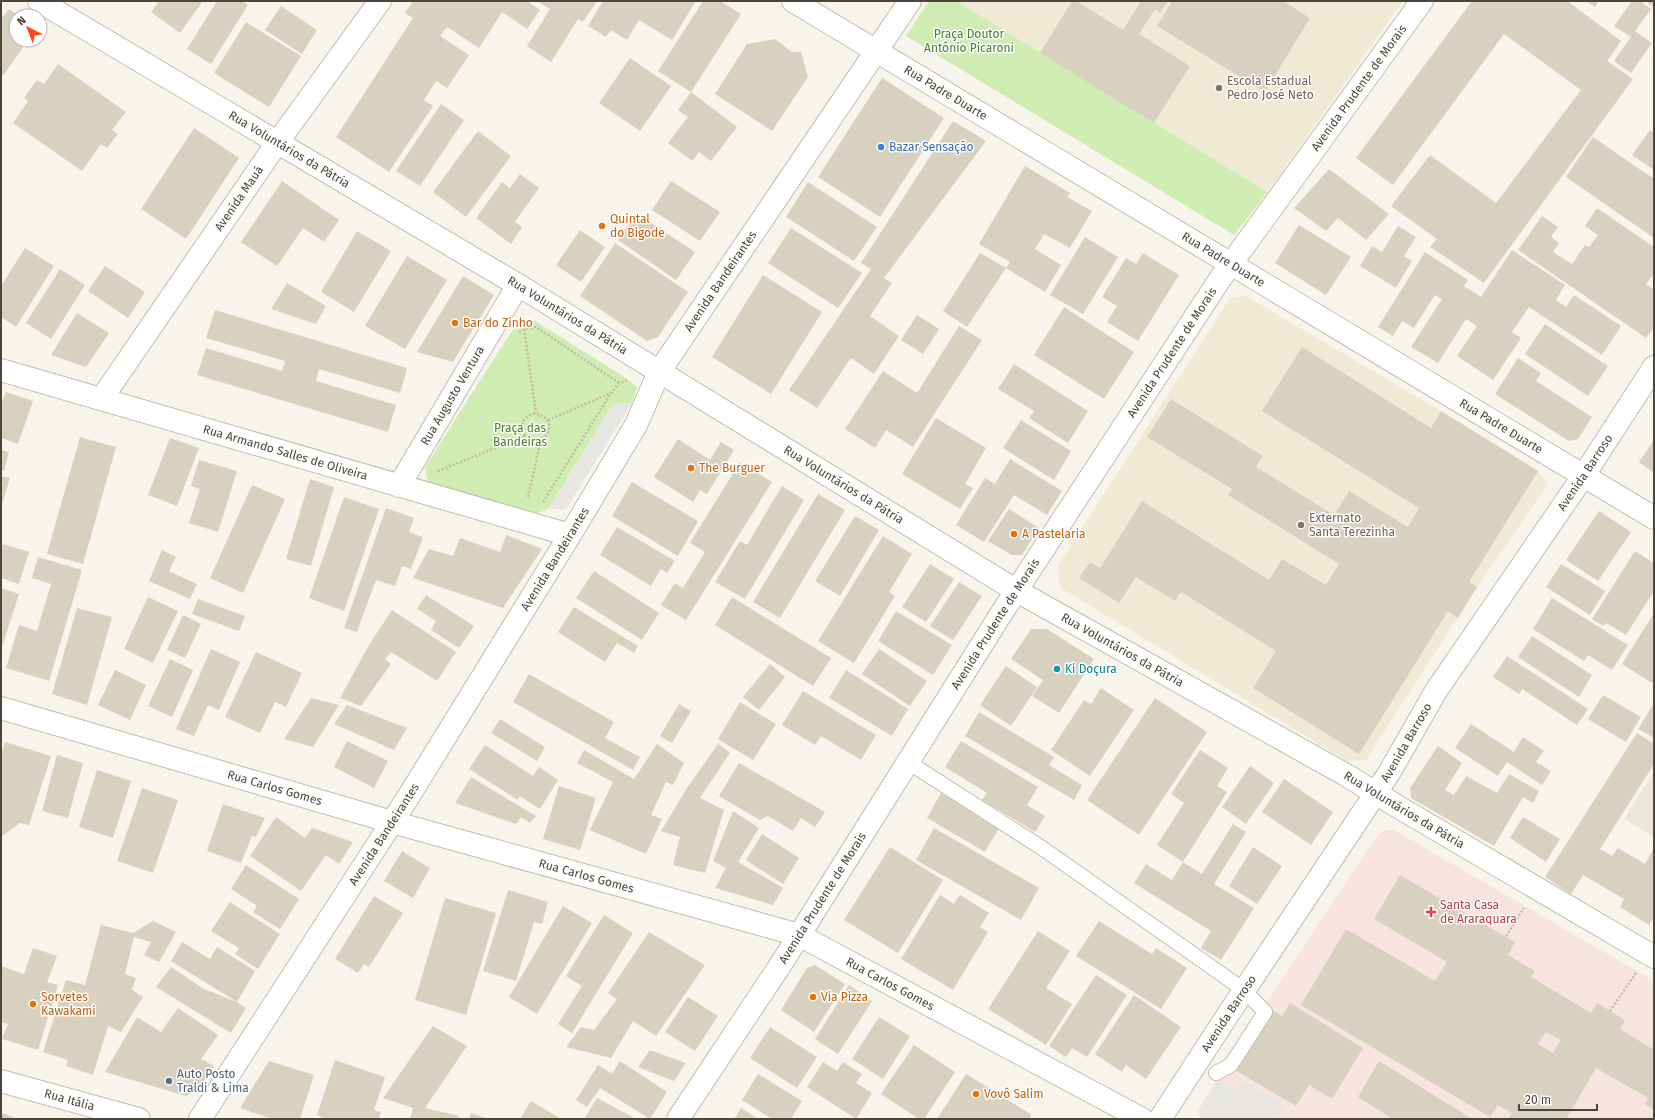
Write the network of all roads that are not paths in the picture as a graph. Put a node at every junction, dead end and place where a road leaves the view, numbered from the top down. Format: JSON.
{"nodes":[{"id":1,"x":39,"y":1,"type":"edge"},
{"id":2,"x":380,"y":1,"type":"edge"},
{"id":3,"x":793,"y":1,"type":"edge"},
{"id":4,"x":910,"y":1,"type":"edge"},
{"id":5,"x":1422,"y":1,"type":"edge"},
{"id":6,"x":877,"y":51,"type":"junction"},
{"id":7,"x":277,"y":143,"type":"junction"},
{"id":8,"x":1230,"y":263,"type":"junction"},
{"id":9,"x":518,"y":285,"type":"junction"},
{"id":10,"x":1654,"y":367,"type":"edge"},
{"id":11,"x":1,"y":370,"type":"edge"},
{"id":12,"x":659,"y":372,"type":"junction"},
{"id":13,"x":102,"y":398,"type":"junction"},
{"id":14,"x":1584,"y":475,"type":"junction"},
{"id":15,"x":399,"y":486,"type":"junction"},
{"id":16,"x":1654,"y":518,"type":"edge"},
{"id":17,"x":570,"y":535,"type":"junction"},
{"id":18,"x":1017,"y":591,"type":"junction"},
{"id":19,"x":1,"y":708,"type":"edge"},
{"id":20,"x":908,"y":762,"type":"junction"},
{"id":21,"x":1375,"y":793,"type":"junction"},
{"id":22,"x":392,"y":822,"type":"junction"},
{"id":23,"x":799,"y":935,"type":"junction"},
{"id":24,"x":1646,"y":963,"type":"edge"},
{"id":25,"x":1244,"y":990,"type":"junction"},
{"id":26,"x":1216,"y":1073,"type":"dead end"},
{"id":27,"x":1,"y":1081,"type":"edge"},
{"id":28,"x":139,"y":1119,"type":"edge"},
{"id":29,"x":200,"y":1119,"type":"edge"},
{"id":30,"x":678,"y":1119,"type":"edge"},
{"id":31,"x":1142,"y":1119,"type":"edge"},
{"id":32,"x":1160,"y":1119,"type":"edge"}],
"edges":[{"from":1,"to":7,"type":"street","name":"Rua Voluntários da Pátria"},
{"from":2,"to":7,"type":"street","name":"Avenida Mauá"},
{"from":3,"to":6,"type":"street","name":"Rua Padre Duarte"},
{"from":4,"to":6,"type":"street","name":"Avenida Bandeirantes"},
{"from":5,"to":8,"type":"street","name":"Avenida Prudente de Morais"},
{"from":6,"to":8,"type":"street","name":"Rua Padre Duarte"},
{"from":6,"to":12,"type":"street","name":"Avenida Bandeirantes"},
{"from":7,"to":9,"type":"street","name":"Rua Voluntários da Pátria"},
{"from":7,"to":13,"type":"street","name":"Avenida Mauá"},
{"from":8,"to":14,"type":"street","name":"Rua Padre Duarte"},
{"from":8,"to":18,"type":"street","name":"Avenida Prudente de Morais"},
{"from":9,"to":12,"type":"street","name":"Rua Voluntários da Pátria"},
{"from":9,"to":15,"type":"street","name":"Rua Augusto Ventura"},
{"from":10,"to":14,"type":"street","name":"Avenida Barroso"},
{"from":11,"to":13,"type":"street","name":"Rua Armando Salles de Oliveira"},
{"from":12,"to":17,"type":"street","name":"Avenida Bandeirantes"},
{"from":12,"to":18,"type":"street","name":"Rua Voluntários da Pátria"},
{"from":13,"to":15,"type":"street","name":"Rua Armando Salles de Oliveira"},
{"from":14,"to":16,"type":"street","name":"Rua Padre Duarte"},
{"from":14,"to":21,"type":"street","name":"Avenida Barroso"},
{"from":15,"to":17,"type":"street","name":"Rua Armando Salles de Oliveira"},
{"from":17,"to":22,"type":"street","name":"Avenida Bandeirantes"},
{"from":18,"to":20,"type":"street","name":"Avenida Prudente de Morais"},
{"from":18,"to":21,"type":"street","name":"Rua Voluntários da Pátria"},
{"from":19,"to":22,"type":"street","name":"Rua Carlos Gomes"},
{"from":20,"to":23,"type":"street","name":"Avenida Prudente de Morais"},
{"from":20,"to":25,"type":"lane"},
{"from":21,"to":24,"type":"street","name":"Rua Voluntários da Pátria"},
{"from":21,"to":25,"type":"street","name":"Avenida Barroso"},
{"from":22,"to":23,"type":"street","name":"Rua Carlos Gomes"},
{"from":22,"to":29,"type":"street","name":"Avenida Bandeirantes"},
{"from":23,"to":30,"type":"street","name":"Avenida Prudente de Morais"},
{"from":23,"to":31,"type":"street","name":"Rua Carlos Gomes"},
{"from":25,"to":26,"type":"lane"},
{"from":25,"to":32,"type":"street","name":"Avenida Barroso"},
{"from":27,"to":28,"type":"street","name":"Rua Itália"}]}
